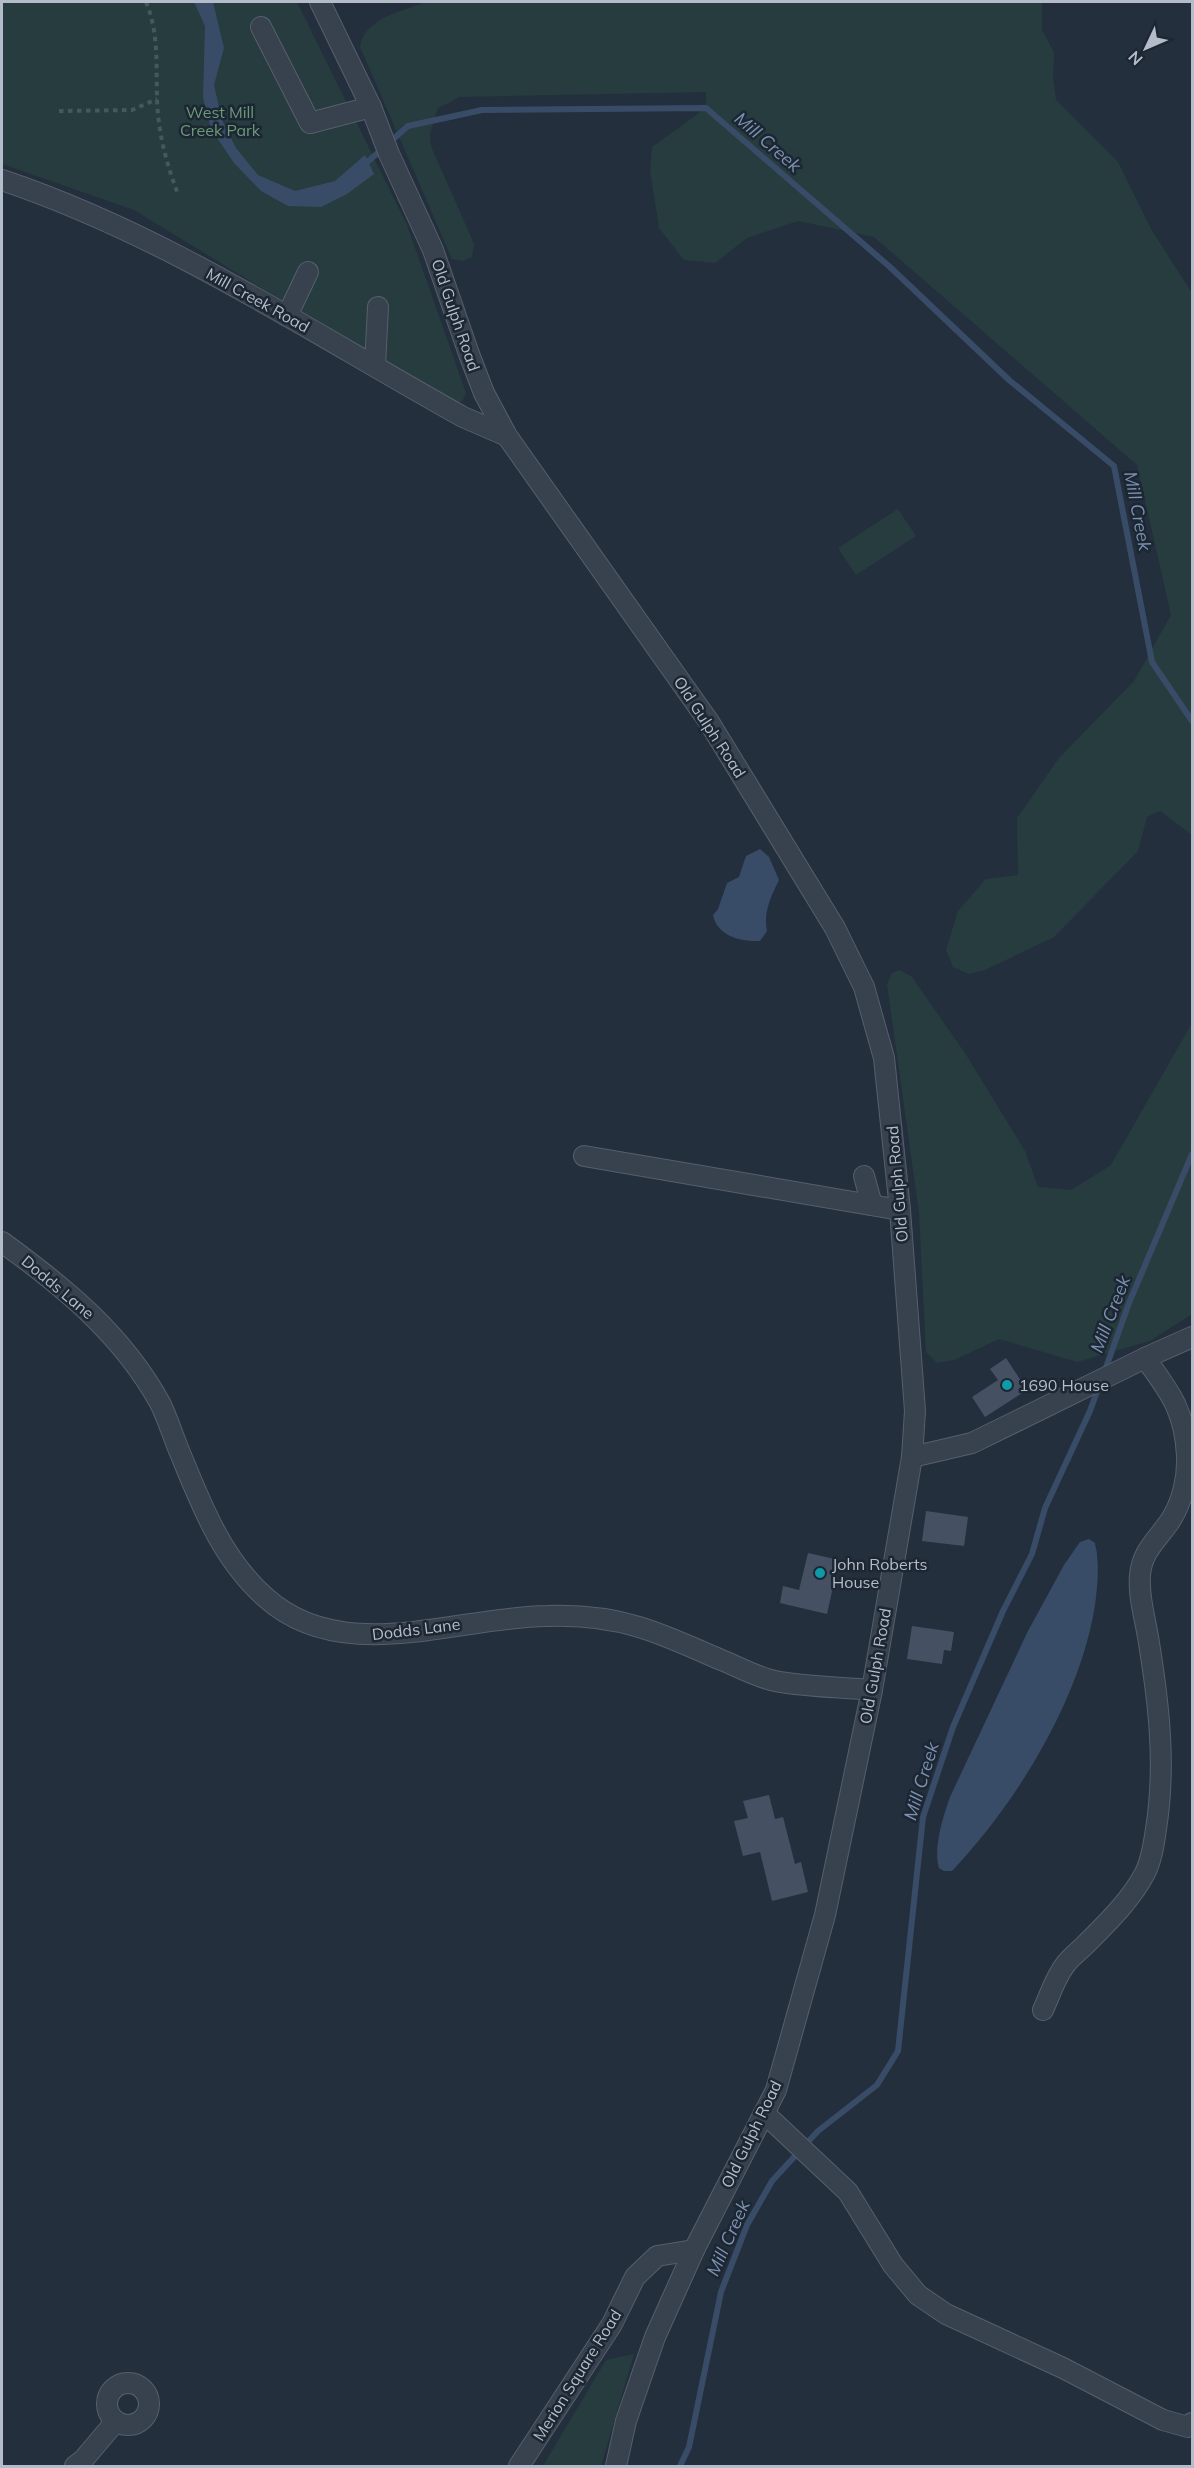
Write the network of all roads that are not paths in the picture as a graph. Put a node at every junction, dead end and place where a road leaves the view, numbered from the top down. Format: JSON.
{"nodes":[{"id":1,"x":320,"y":2,"type":"edge"},
{"id":2,"x":261,"y":27,"type":"dead end"},
{"id":3,"x":371,"y":107,"type":"junction"},
{"id":4,"x":2,"y":180,"type":"edge"},
{"id":5,"x":308,"y":272,"type":"dead end"},
{"id":6,"x":378,"y":308,"type":"dead end"},
{"id":7,"x":287,"y":316,"type":"junction"},
{"id":8,"x":375,"y":366,"type":"junction"},
{"id":9,"x":507,"y":436,"type":"junction"},
{"id":10,"x":584,"y":1156,"type":"dead end"},
{"id":11,"x":864,"y":1176,"type":"dead end"},
{"id":12,"x":872,"y":1205,"type":"junction"},
{"id":13,"x":900,"y":1210,"type":"junction"},
{"id":14,"x":2,"y":1242,"type":"edge"},
{"id":15,"x":1192,"y":1337,"type":"edge"},
{"id":16,"x":1145,"y":1358,"type":"junction"},
{"id":17,"x":912,"y":1457,"type":"junction"},
{"id":18,"x":872,"y":1690,"type":"junction"},
{"id":19,"x":1043,"y":2010,"type":"dead end"},
{"id":20,"x":764,"y":2113,"type":"junction"},
{"id":21,"x":693,"y":2250,"type":"junction"},
{"id":22,"x":116,"y":2421,"type":"dead end"},
{"id":23,"x":1192,"y":2423,"type":"edge"},
{"id":24,"x":75,"y":2466,"type":"edge"},
{"id":25,"x":519,"y":2466,"type":"edge"},
{"id":26,"x":616,"y":2466,"type":"edge"}],
"edges":[{"from":1,"to":3,"type":"street","name":"Old Gulph Road"},
{"from":2,"to":3,"type":"street"},
{"from":3,"to":9,"type":"street","name":"Old Gulph Road"},
{"from":4,"to":7,"type":"street","name":"Mill Creek Road"},
{"from":5,"to":7,"type":"street"},
{"from":6,"to":8,"type":"street"},
{"from":7,"to":8,"type":"street","name":"Mill Creek Road"},
{"from":8,"to":9,"type":"street","name":"Mill Creek Road"},
{"from":9,"to":13,"type":"street","name":"Old Gulph Road"},
{"from":10,"to":12,"type":"street"},
{"from":11,"to":12,"type":"street"},
{"from":12,"to":13,"type":"street"},
{"from":13,"to":17,"type":"street","name":"Old Gulph Road"},
{"from":14,"to":18,"type":"street","name":"Dodds Lane"},
{"from":15,"to":16,"type":"street"},
{"from":16,"to":17,"type":"street"},
{"from":16,"to":19,"type":"street"},
{"from":17,"to":18,"type":"street","name":"Old Gulph Road"},
{"from":18,"to":20,"type":"street","name":"Old Gulph Road"},
{"from":20,"to":21,"type":"street","name":"Old Gulph Road"},
{"from":20,"to":23,"type":"street"},
{"from":21,"to":25,"type":"street","name":"Merion Square Road"},
{"from":21,"to":26,"type":"street","name":"Old Gulph Road"},
{"from":22,"to":24,"type":"street"}]}
